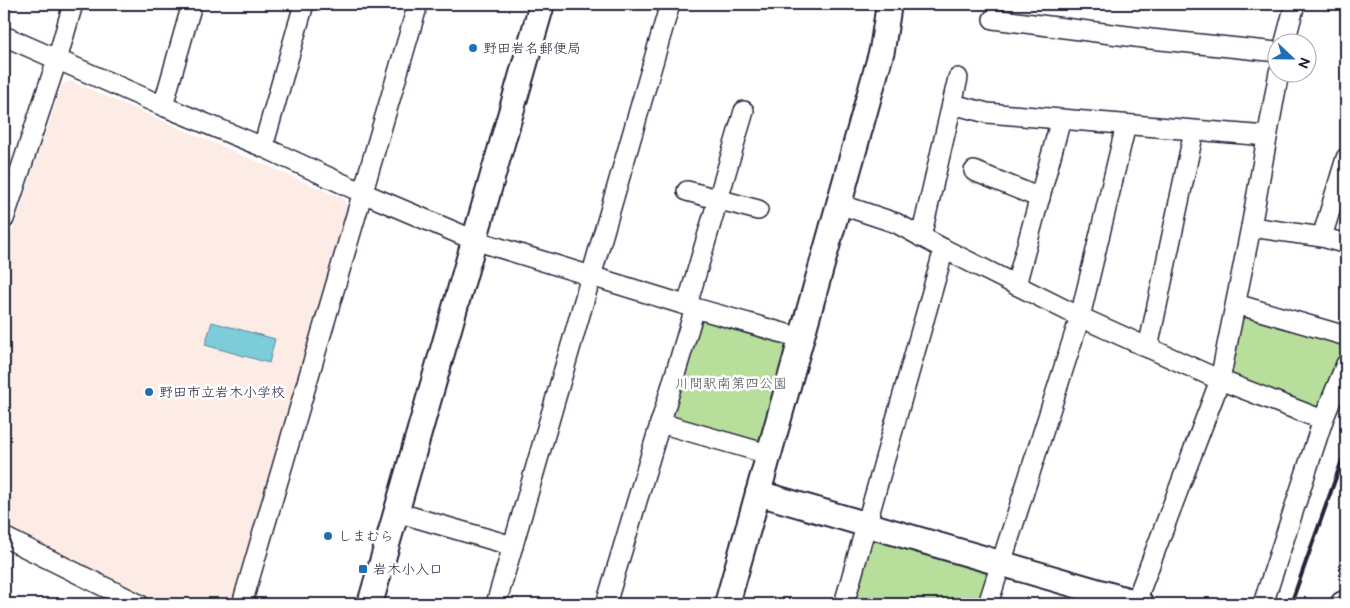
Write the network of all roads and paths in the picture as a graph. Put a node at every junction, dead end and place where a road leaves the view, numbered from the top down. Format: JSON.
{"nodes":[{"id":1,"x":73,"y":4,"type":"edge"},
{"id":2,"x":192,"y":4,"type":"edge"},
{"id":3,"x":304,"y":4,"type":"edge"},
{"id":4,"x":418,"y":4,"type":"edge"},
{"id":5,"x":542,"y":4,"type":"edge"},
{"id":6,"x":670,"y":4,"type":"edge"},
{"id":7,"x":887,"y":4,"type":"edge"},
{"id":8,"x":1295,"y":4,"type":"edge"},
{"id":9,"x":993,"y":19,"type":"dead end"},
{"id":10,"x":1288,"y":32,"type":"edge"},
{"id":11,"x":4,"y":36,"type":"edge"},
{"id":12,"x":1268,"y":51,"type":"edge"},
{"id":13,"x":57,"y":60,"type":"junction"},
{"id":14,"x":958,"y":78,"type":"dead end"},
{"id":15,"x":1277,"y":82,"type":"edge"},
{"id":16,"x":952,"y":104,"type":"junction"},
{"id":17,"x":163,"y":106,"type":"junction"},
{"id":18,"x":744,"y":111,"type":"dead end"},
{"id":19,"x":1061,"y":119,"type":"junction"},
{"id":20,"x":1126,"y":125,"type":"junction"},
{"id":21,"x":1194,"y":131,"type":"junction"},
{"id":22,"x":1267,"y":136,"type":"junction"},
{"id":23,"x":263,"y":147,"type":"junction"},
{"id":24,"x":1346,"y":158,"type":"edge"},
{"id":25,"x":974,"y":171,"type":"dead end"},
{"id":26,"x":687,"y":191,"type":"dead end"},
{"id":27,"x":362,"y":193,"type":"junction"},
{"id":28,"x":1040,"y":198,"type":"junction"},
{"id":29,"x":718,"y":199,"type":"junction"},
{"id":30,"x":840,"y":204,"type":"junction"},
{"id":31,"x":758,"y":210,"type":"dead end"},
{"id":32,"x":4,"y":218,"type":"edge"},
{"id":33,"x":1251,"y":227,"type":"junction"},
{"id":34,"x":921,"y":237,"type":"junction"},
{"id":35,"x":1322,"y":237,"type":"junction"},
{"id":36,"x":474,"y":240,"type":"junction"},
{"id":37,"x":1346,"y":244,"type":"edge"},
{"id":38,"x":944,"y":249,"type":"junction"},
{"id":39,"x":591,"y":276,"type":"junction"},
{"id":40,"x":1016,"y":285,"type":"junction"},
{"id":41,"x":1236,"y":304,"type":"junction"},
{"id":42,"x":691,"y":307,"type":"junction"},
{"id":43,"x":1080,"y":317,"type":"junction"},
{"id":44,"x":1346,"y":336,"type":"edge"},
{"id":45,"x":801,"y":338,"type":"junction"},
{"id":46,"x":1148,"y":348,"type":"junction"},
{"id":47,"x":1346,"y":364,"type":"edge"},
{"id":48,"x":1220,"y":380,"type":"junction"},
{"id":49,"x":1323,"y":420,"type":"junction"},
{"id":50,"x":660,"y":424,"type":"junction"},
{"id":51,"x":768,"y":454,"type":"junction"},
{"id":52,"x":758,"y":493,"type":"junction"},
{"id":53,"x":396,"y":512,"type":"junction"},
{"id":54,"x":866,"y":525,"type":"junction"},
{"id":55,"x":4,"y":537,"type":"edge"},
{"id":56,"x":513,"y":546,"type":"junction"},
{"id":57,"x":1001,"y":563,"type":"junction"},
{"id":58,"x":139,"y":604,"type":"edge"},
{"id":59,"x":242,"y":604,"type":"edge"},
{"id":60,"x":370,"y":604,"type":"edge"},
{"id":61,"x":496,"y":604,"type":"edge"},
{"id":62,"x":606,"y":604,"type":"edge"},
{"id":63,"x":727,"y":604,"type":"edge"},
{"id":64,"x":844,"y":604,"type":"edge"},
{"id":65,"x":988,"y":604,"type":"edge"},
{"id":66,"x":1137,"y":604,"type":"edge"},
{"id":67,"x":1263,"y":604,"type":"edge"}],
"edges":[{"from":1,"to":13,"type":"street"},
{"from":2,"to":17,"type":"street"},
{"from":3,"to":23,"type":"street"},
{"from":4,"to":27,"type":"street"},
{"from":5,"to":36,"type":"street"},
{"from":6,"to":39,"type":"street"},
{"from":7,"to":30,"type":"street"},
{"from":8,"to":10,"type":"street"},
{"from":9,"to":12,"type":"street"},
{"from":11,"to":13,"type":"street"},
{"from":13,"to":17,"type":"street"},
{"from":13,"to":32,"type":"street"},
{"from":14,"to":16,"type":"street"},
{"from":15,"to":22,"type":"street"},
{"from":16,"to":19,"type":"street"},
{"from":16,"to":34,"type":"street"},
{"from":17,"to":23,"type":"street"},
{"from":18,"to":29,"type":"street"},
{"from":19,"to":20,"type":"street"},
{"from":19,"to":28,"type":"street"},
{"from":20,"to":21,"type":"street"},
{"from":20,"to":43,"type":"street"},
{"from":21,"to":22,"type":"street"},
{"from":21,"to":46,"type":"street"},
{"from":22,"to":33,"type":"street"},
{"from":23,"to":27,"type":"street"},
{"from":24,"to":35,"type":"street"},
{"from":25,"to":28,"type":"street"},
{"from":26,"to":29,"type":"street"},
{"from":27,"to":36,"type":"street"},
{"from":27,"to":59,"type":"street"},
{"from":28,"to":40,"type":"street"},
{"from":29,"to":31,"type":"street"},
{"from":29,"to":42,"type":"street"},
{"from":30,"to":34,"type":"street"},
{"from":30,"to":45,"type":"street"},
{"from":33,"to":35,"type":"street"},
{"from":33,"to":41,"type":"street"},
{"from":34,"to":38,"type":"street"},
{"from":35,"to":37,"type":"street"},
{"from":36,"to":39,"type":"street"},
{"from":36,"to":53,"type":"street"},
{"from":38,"to":40,"type":"street"},
{"from":38,"to":54,"type":"street"},
{"from":39,"to":42,"type":"street"},
{"from":39,"to":56,"type":"street"},
{"from":40,"to":43,"type":"street"},
{"from":41,"to":44,"type":"street"},
{"from":41,"to":48,"type":"street"},
{"from":42,"to":45,"type":"street"},
{"from":42,"to":50,"type":"street"},
{"from":43,"to":46,"type":"street"},
{"from":43,"to":57,"type":"street"},
{"from":45,"to":51,"type":"street"},
{"from":46,"to":48,"type":"street"},
{"from":47,"to":49,"type":"street"},
{"from":48,"to":49,"type":"street"},
{"from":48,"to":66,"type":"street"},
{"from":49,"to":67,"type":"street"},
{"from":50,"to":51,"type":"street"},
{"from":50,"to":62,"type":"street"},
{"from":51,"to":52,"type":"street"},
{"from":52,"to":54,"type":"street"},
{"from":52,"to":63,"type":"street"},
{"from":53,"to":56,"type":"street"},
{"from":53,"to":60,"type":"street"},
{"from":54,"to":57,"type":"street"},
{"from":54,"to":64,"type":"street"},
{"from":55,"to":58,"type":"street"},
{"from":56,"to":61,"type":"street"},
{"from":57,"to":65,"type":"street"},
{"from":57,"to":66,"type":"street"}]}
